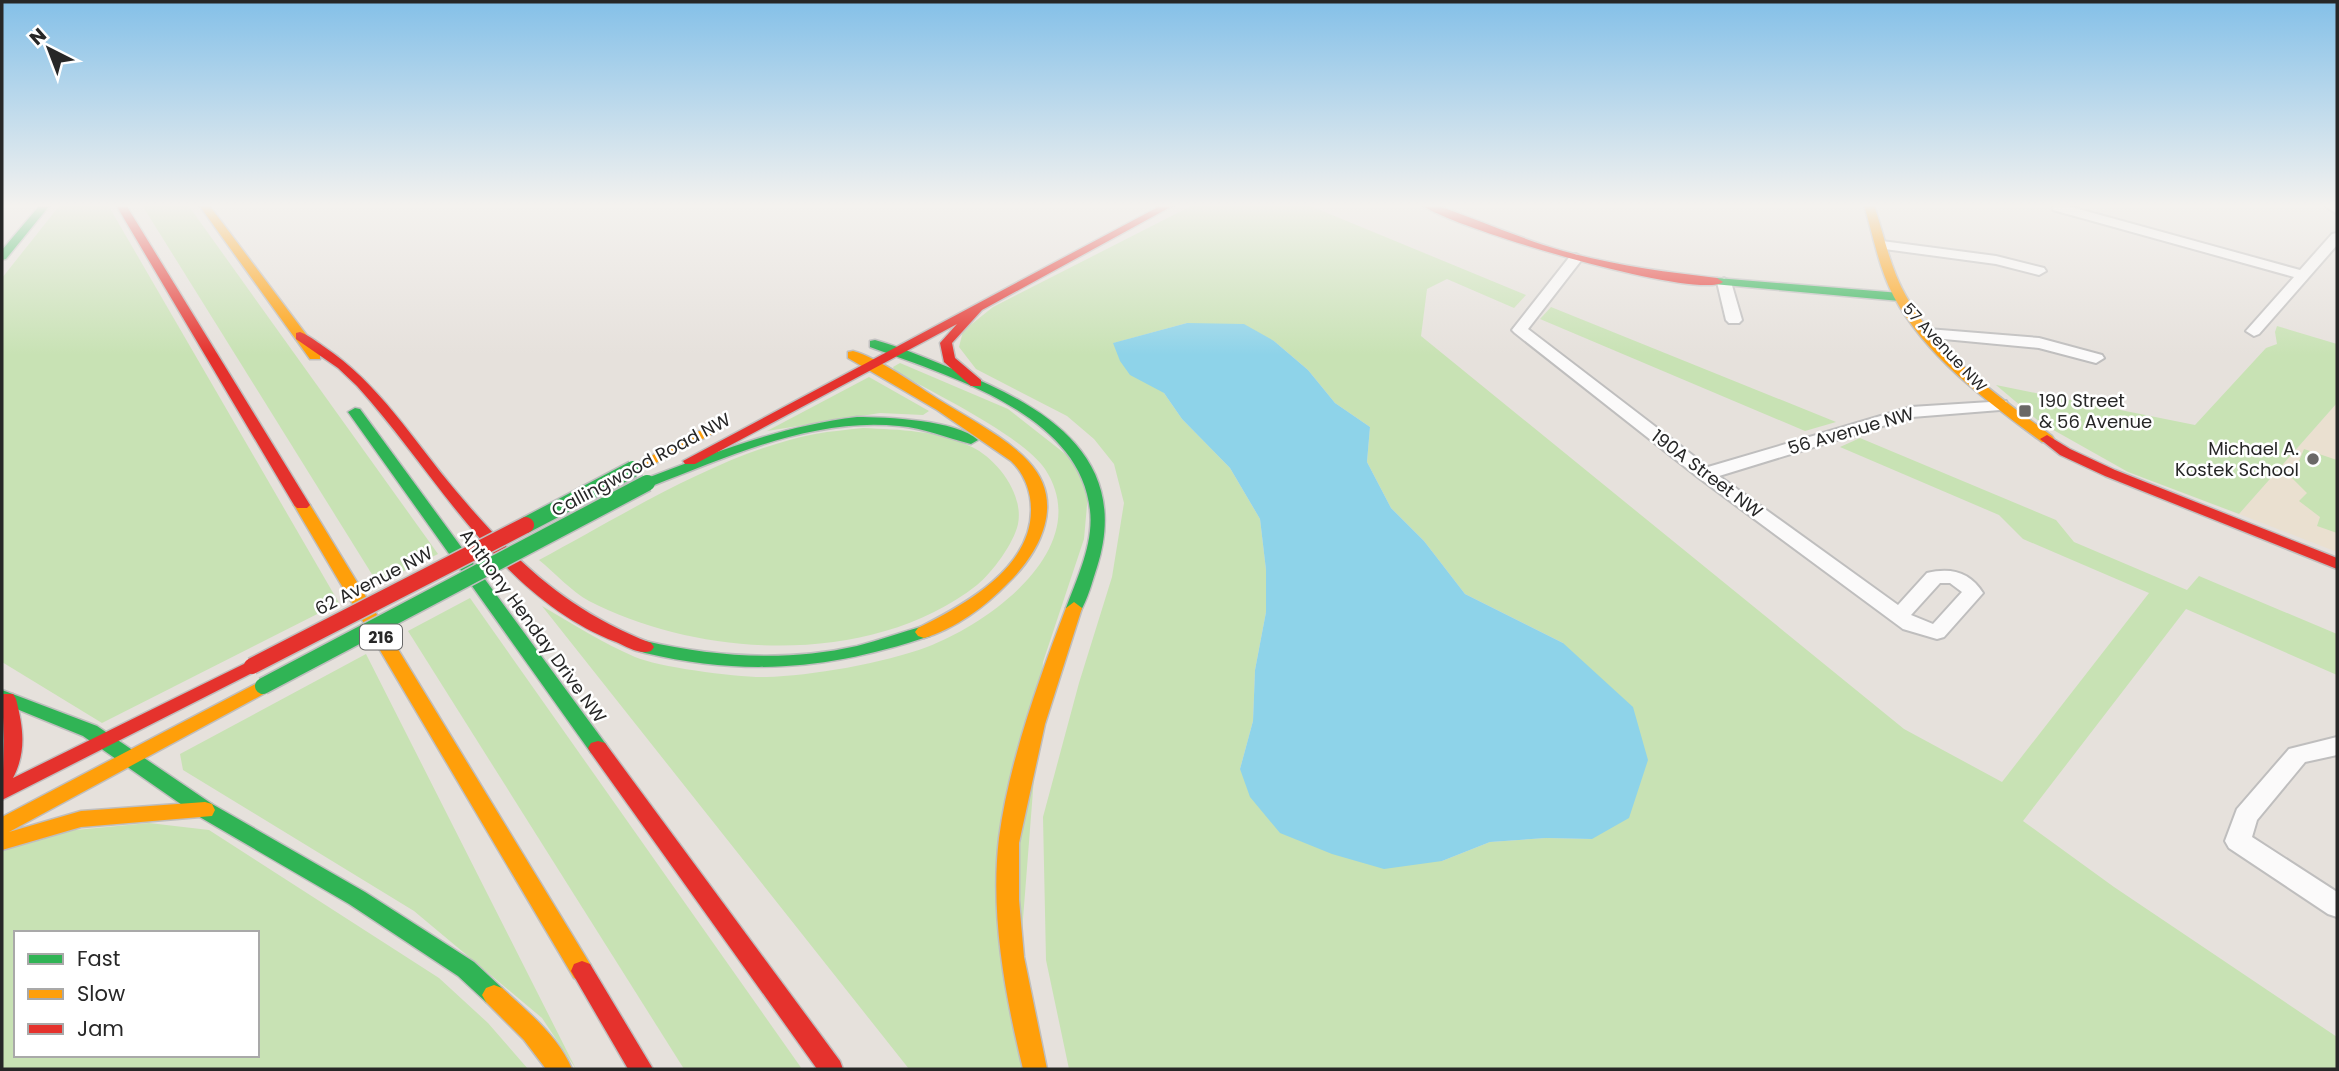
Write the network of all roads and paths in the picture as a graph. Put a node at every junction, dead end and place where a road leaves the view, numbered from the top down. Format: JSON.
{"nodes":[{"id":1,"x":151,"y":255,"type":"edge"},
{"id":2,"x":241,"y":255,"type":"edge"},
{"id":3,"x":1046,"y":255,"type":"edge"},
{"id":4,"x":1077,"y":255,"type":"edge"},
{"id":5,"x":1568,"y":255,"type":"edge"},
{"id":6,"x":1885,"y":255,"type":"edge"},
{"id":7,"x":1955,"y":255,"type":"edge"},
{"id":8,"x":2230,"y":255,"type":"edge"},
{"id":9,"x":2320,"y":255,"type":"edge"},
{"id":10,"x":1576,"y":258,"type":"junction"},
{"id":11,"x":2039,"y":271,"type":"dead end"},
{"id":12,"x":2301,"y":275,"type":"junction"},
{"id":13,"x":1724,"y":282,"type":"junction"},
{"id":14,"x":1900,"y":297,"type":"junction"},
{"id":15,"x":978,"y":308,"type":"junction"},
{"id":16,"x":1734,"y":320,"type":"dead end"},
{"id":17,"x":2253,"y":331,"type":"dead end"},
{"id":18,"x":1928,"y":334,"type":"junction"},
{"id":19,"x":300,"y":335,"type":"junction"},
{"id":20,"x":875,"y":344,"type":"junction"},
{"id":21,"x":895,"y":352,"type":"junction"},
{"id":22,"x":2096,"y":358,"type":"dead end"},
{"id":23,"x":871,"y":365,"type":"junction"},
{"id":24,"x":331,"y":379,"type":"dead end"},
{"id":25,"x":979,"y":386,"type":"junction"},
{"id":26,"x":346,"y":400,"type":"dead end"},
{"id":27,"x":2000,"y":405,"type":"junction"},
{"id":28,"x":731,"y":418,"type":"dead end"},
{"id":29,"x":1025,"y":466,"type":"junction"},
{"id":30,"x":1705,"y":474,"type":"junction"},
{"id":31,"x":647,"y":483,"type":"junction"},
{"id":32,"x":2337,"y":564,"type":"edge"},
{"id":33,"x":1897,"y":613,"type":"dead end"},
{"id":34,"x":4,"y":697,"type":"edge"},
{"id":35,"x":105,"y":741,"type":"junction"},
{"id":36,"x":2337,"y":746,"type":"edge"},
{"id":37,"x":129,"y":758,"type":"junction"},
{"id":38,"x":2,"y":780,"type":"edge"},
{"id":39,"x":2,"y":792,"type":"edge"},
{"id":40,"x":205,"y":810,"type":"junction"},
{"id":41,"x":2,"y":826,"type":"edge"},
{"id":42,"x":2,"y":842,"type":"edge"},
{"id":43,"x":2337,"y":906,"type":"edge"},
{"id":44,"x":560,"y":1069,"type":"edge"},
{"id":45,"x":641,"y":1069,"type":"edge"},
{"id":46,"x":831,"y":1069,"type":"edge"},
{"id":47,"x":1035,"y":1069,"type":"edge"}],
"edges":[{"from":1,"to":45,"type":"main road","number":"216"},
{"from":2,"to":19,"type":"main road"},
{"from":3,"to":20,"type":"main road"},
{"from":4,"to":15,"type":"main road","name":"Callingwood Road NW"},
{"from":5,"to":10,"type":"main road"},
{"from":6,"to":14,"type":"main road","name":"57 Avenue NW"},
{"from":7,"to":11,"type":"street"},
{"from":8,"to":12,"type":"street"},
{"from":9,"to":12,"type":"street"},
{"from":10,"to":13,"type":"main road"},
{"from":10,"to":30,"type":"street","name":"190A Street NW"},
{"from":12,"to":17,"type":"street"},
{"from":13,"to":14,"type":"main road"},
{"from":13,"to":16,"type":"street"},
{"from":14,"to":18,"type":"main road","name":"57 Avenue NW"},
{"from":15,"to":21,"type":"main road","name":"Callingwood Road NW"},
{"from":15,"to":25,"type":"main road"},
{"from":18,"to":22,"type":"street"},
{"from":18,"to":27,"type":"main road","name":"57 Avenue NW"},
{"from":19,"to":24,"type":"main road"},
{"from":19,"to":29,"type":"main road"},
{"from":20,"to":21,"type":"main road"},
{"from":20,"to":23,"type":"main road"},
{"from":21,"to":23,"type":"main road","name":"Callingwood Road NW"},
{"from":21,"to":25,"type":"main road"},
{"from":23,"to":29,"type":"main road"},
{"from":23,"to":31,"type":"main road","name":"Callingwood Road NW"},
{"from":25,"to":47,"type":"main road"},
{"from":26,"to":46,"type":"main road","name":"Anthony Henday Drive NW"},
{"from":27,"to":30,"type":"street","name":"56 Avenue NW"},
{"from":27,"to":32,"type":"main road","name":"57 Avenue NW"},
{"from":28,"to":35,"type":"main road","name":"62 Avenue NW","bridge":true},
{"from":29,"to":31,"type":"main road"},
{"from":30,"to":33,"type":"street","name":"190A Street NW"},
{"from":31,"to":37,"type":"main road","name":"Callingwood Road NW","bridge":true},
{"from":34,"to":35,"type":"main road"},
{"from":34,"to":38,"type":"main road"},
{"from":35,"to":37,"type":"main road"},
{"from":35,"to":39,"type":"main road","name":"62 Avenue NW"},
{"from":36,"to":43,"type":"street"},
{"from":37,"to":40,"type":"main road"},
{"from":37,"to":41,"type":"main road"},
{"from":40,"to":42,"type":"main road"},
{"from":40,"to":44,"type":"main road"}]}
